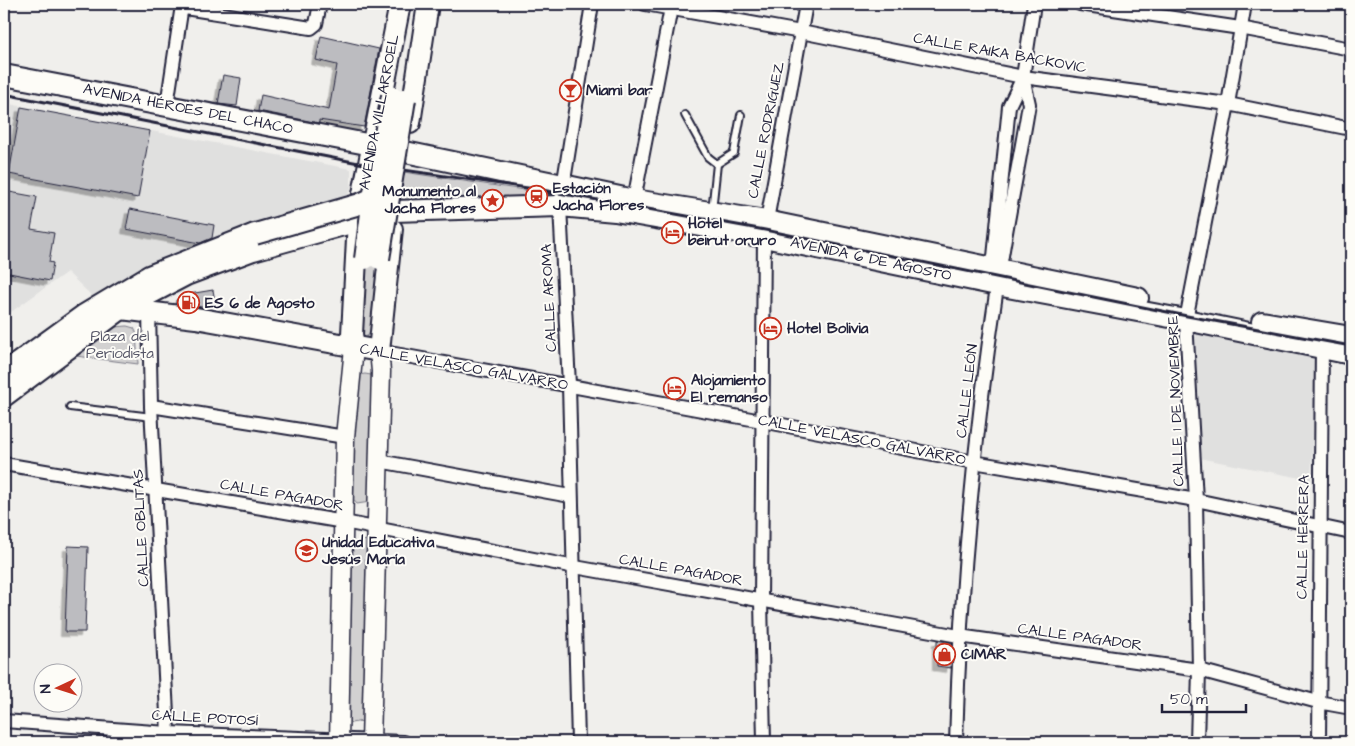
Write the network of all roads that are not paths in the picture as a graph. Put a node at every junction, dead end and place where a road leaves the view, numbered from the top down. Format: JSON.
{"nodes":[{"id":1,"x":320,"y":4,"type":"edge"},
{"id":2,"x":400,"y":4,"type":"edge"},
{"id":3,"x":409,"y":4,"type":"edge"},
{"id":4,"x":422,"y":4,"type":"edge"},
{"id":5,"x":428,"y":4,"type":"edge"},
{"id":6,"x":592,"y":4,"type":"edge"},
{"id":7,"x":644,"y":4,"type":"edge"},
{"id":8,"x":806,"y":4,"type":"edge"},
{"id":9,"x":1034,"y":4,"type":"edge"},
{"id":10,"x":1080,"y":4,"type":"edge"},
{"id":11,"x":1245,"y":4,"type":"edge"},
{"id":12,"x":669,"y":6,"type":"edge"},
{"id":13,"x":707,"y":9,"type":"edge"},
{"id":14,"x":1240,"y":28,"type":"junction"},
{"id":15,"x":801,"y":32,"type":"junction"},
{"id":16,"x":1351,"y":49,"type":"edge"},
{"id":17,"x":4,"y":75,"type":"edge"},
{"id":18,"x":1023,"y":77,"type":"junction"},
{"id":19,"x":399,"y":98,"type":"junction"},
{"id":20,"x":1228,"y":104,"type":"junction"},
{"id":21,"x":167,"y":105,"type":"junction"},
{"id":22,"x":685,"y":115,"type":"dead end"},
{"id":23,"x":741,"y":115,"type":"dead end"},
{"id":24,"x":1351,"y":129,"type":"edge"},
{"id":25,"x":372,"y":145,"type":"junction"},
{"id":26,"x":406,"y":152,"type":"junction"},
{"id":27,"x":717,"y":164,"type":"junction"},
{"id":28,"x":562,"y":185,"type":"junction"},
{"id":29,"x":634,"y":200,"type":"junction"},
{"id":30,"x":560,"y":206,"type":"junction"},
{"id":31,"x":369,"y":211,"type":"junction"},
{"id":32,"x":394,"y":211,"type":"junction"},
{"id":33,"x":712,"y":212,"type":"junction"},
{"id":34,"x":765,"y":229,"type":"junction"},
{"id":35,"x":372,"y":259,"type":"junction"},
{"id":36,"x":997,"y":274,"type":"junction"},
{"id":37,"x":116,"y":304,"type":"junction"},
{"id":38,"x":149,"y":311,"type":"junction"},
{"id":39,"x":1187,"y":314,"type":"junction"},
{"id":40,"x":1351,"y":337,"type":"edge"},
{"id":41,"x":1321,"y":340,"type":"junction"},
{"id":42,"x":354,"y":348,"type":"junction"},
{"id":43,"x":379,"y":351,"type":"junction"},
{"id":44,"x":1351,"y":354,"type":"edge"},
{"id":45,"x":4,"y":374,"type":"edge"},
{"id":46,"x":25,"y":380,"type":"junction"},
{"id":47,"x":569,"y":385,"type":"junction"},
{"id":48,"x":4,"y":396,"type":"edge"},
{"id":49,"x":70,"y":407,"type":"dead end"},
{"id":50,"x":151,"y":411,"type":"junction"},
{"id":51,"x":762,"y":421,"type":"junction"},
{"id":52,"x":345,"y":437,"type":"junction"},
{"id":53,"x":379,"y":461,"type":"junction"},
{"id":54,"x":974,"y":462,"type":"junction"},
{"id":55,"x":4,"y":464,"type":"edge"},
{"id":56,"x":156,"y":490,"type":"junction"},
{"id":57,"x":570,"y":496,"type":"junction"},
{"id":58,"x":1196,"y":500,"type":"junction"},
{"id":59,"x":344,"y":522,"type":"junction"},
{"id":60,"x":1319,"y":527,"type":"junction"},
{"id":61,"x":378,"y":528,"type":"junction"},
{"id":62,"x":1351,"y":533,"type":"edge"},
{"id":63,"x":575,"y":567,"type":"junction"},
{"id":64,"x":761,"y":600,"type":"junction"},
{"id":65,"x":959,"y":636,"type":"junction"},
{"id":66,"x":1199,"y":670,"type":"junction"},
{"id":67,"x":1318,"y":702,"type":"junction"},
{"id":68,"x":1351,"y":708,"type":"edge"},
{"id":69,"x":4,"y":721,"type":"edge"},
{"id":70,"x":167,"y":738,"type":"edge"},
{"id":71,"x":339,"y":741,"type":"edge"},
{"id":72,"x":371,"y":741,"type":"edge"},
{"id":73,"x":404,"y":742,"type":"edge"},
{"id":74,"x":578,"y":742,"type":"edge"},
{"id":75,"x":764,"y":742,"type":"edge"},
{"id":76,"x":956,"y":742,"type":"edge"},
{"id":77,"x":1197,"y":742,"type":"edge"},
{"id":78,"x":1319,"y":742,"type":"edge"}],
"edges":[{"from":1,"to":21,"type":"street"},
{"from":2,"to":25,"type":"main road","name":"AVENIDA VILLARROEL"},
{"from":3,"to":19,"type":"main road"},
{"from":4,"to":19,"type":"main road"},
{"from":5,"to":26,"type":"main road","name":"AVENIDA VILLARROEL"},
{"from":6,"to":28,"type":"street","name":"CALLE AROMA"},
{"from":7,"to":12,"type":"street","name":"CALLE RAIKA BACKOVIC"},
{"from":8,"to":15,"type":"street","name":"CALLE RODRIGUEZ"},
{"from":9,"to":18,"type":"street","name":"CALLE LEÓN"},
{"from":10,"to":14,"type":"street"},
{"from":11,"to":14,"type":"street","name":"CALLE 1 DE NOVIEMBRE"},
{"from":12,"to":13,"type":"street","name":"CALLE RAIKA BACKOVIC"},
{"from":12,"to":29,"type":"street"},
{"from":13,"to":15,"type":"street","name":"CALLE RAIKA BACKOVIC"},
{"from":14,"to":16,"type":"street"},
{"from":14,"to":20,"type":"street","name":"CALLE 1 DE NOVIEMBRE"},
{"from":15,"to":18,"type":"street","name":"CALLE RAIKA BACKOVIC"},
{"from":15,"to":34,"type":"street","name":"CALLE RODRIGUEZ"},
{"from":17,"to":21,"type":"main road","name":"AVENIDA HÉROES DEL CHACO"},
{"from":18,"to":20,"type":"street","name":"CALLE RAIKA BACKOVIC"},
{"from":18,"to":36,"type":"street","name":"CALLE LEÓN"},
{"from":18,"to":36,"type":"street","name":"CALLE LEÓN"},
{"from":19,"to":31,"type":"main road","bridge":true},
{"from":19,"to":35,"type":"main road","bridge":true},
{"from":20,"to":24,"type":"street","name":"CALLE RAIKA BACKOVIC"},
{"from":20,"to":39,"type":"street","name":"CALLE 1 DE NOVIEMBRE"},
{"from":21,"to":25,"type":"main road","name":"AVENIDA HÉROES DEL CHACO"},
{"from":22,"to":27,"type":"lane"},
{"from":23,"to":27,"type":"lane"},
{"from":25,"to":26,"type":"main road","name":"AVENIDA 6 DE AGOSTO"},
{"from":25,"to":31,"type":"main road","name":"AVENIDA VILLARROEL"},
{"from":26,"to":28,"type":"main road","name":"AVENIDA 6 DE AGOSTO"},
{"from":27,"to":33,"type":"lane"},
{"from":28,"to":29,"type":"main road","name":"AVENIDA 6 DE AGOSTO"},
{"from":28,"to":30,"type":"street","name":"CALLE AROMA"},
{"from":29,"to":33,"type":"main road","name":"AVENIDA 6 DE AGOSTO"},
{"from":30,"to":32,"type":"main road","name":"AVENIDA 6 DE AGOSTO"},
{"from":30,"to":34,"type":"main road","name":"AVENIDA 6 DE AGOSTO"},
{"from":30,"to":47,"type":"street","name":"CALLE AROMA"},
{"from":31,"to":32,"type":"main road","name":"AVENIDA 6 DE AGOSTO"},
{"from":31,"to":35,"type":"main road","bridge":true},
{"from":31,"to":37,"type":"main road"},
{"from":31,"to":37,"type":"main road","bridge":true},
{"from":31,"to":42,"type":"main road"},
{"from":32,"to":43,"type":"main road"},
{"from":33,"to":34,"type":"main road","name":"AVENIDA 6 DE AGOSTO"},
{"from":34,"to":36,"type":"main road","name":"AVENIDA 6 DE AGOSTO"},
{"from":34,"to":51,"type":"street","name":"CALLE RODRIGUEZ"},
{"from":35,"to":42,"type":"main road"},
{"from":35,"to":43,"type":"main road"},
{"from":36,"to":39,"type":"main road","name":"AVENIDA 6 DE AGOSTO"},
{"from":36,"to":54,"type":"street","name":"CALLE LEÓN"},
{"from":37,"to":38,"type":"main road","name":"CALLE VELASCO GALVARRO"},
{"from":37,"to":45,"type":"main road"},
{"from":37,"to":46,"type":"main road"},
{"from":38,"to":42,"type":"main road","name":"CALLE VELASCO GALVARRO"},
{"from":38,"to":50,"type":"street","name":"CALLE OBLITAS"},
{"from":39,"to":41,"type":"main road","name":"AVENIDA 6 DE AGOSTO"},
{"from":39,"to":58,"type":"street","name":"CALLE 1 DE NOVIEMBRE"},
{"from":40,"to":41,"type":"main road","name":"AVENIDA 6 DE AGOSTO"},
{"from":41,"to":44,"type":"main road","name":"AVENIDA 6 DE AGOSTO"},
{"from":41,"to":60,"type":"street","name":"CALLE HERRERA"},
{"from":42,"to":43,"type":"main road","name":"CALLE VELASCO GALVARRO"},
{"from":42,"to":52,"type":"main road"},
{"from":43,"to":47,"type":"street","name":"CALLE VELASCO GALVARRO"},
{"from":43,"to":53,"type":"main road"},
{"from":45,"to":46,"type":"street"},
{"from":46,"to":48,"type":"main road"},
{"from":47,"to":51,"type":"street","name":"CALLE VELASCO GALVARRO"},
{"from":47,"to":57,"type":"street","name":"CALLE AROMA"},
{"from":49,"to":50,"type":"lane"},
{"from":50,"to":52,"type":"street"},
{"from":50,"to":56,"type":"street","name":"CALLE OBLITAS"},
{"from":51,"to":54,"type":"street","name":"CALLE VELASCO GALVARRO"},
{"from":51,"to":64,"type":"street","name":"CALLE RODRIGUEZ"},
{"from":52,"to":59,"type":"main road"},
{"from":53,"to":57,"type":"street"},
{"from":53,"to":61,"type":"main road"},
{"from":54,"to":58,"type":"street","name":"CALLE VELASCO GALVARRO"},
{"from":54,"to":65,"type":"street","name":"CALLE LEÓN"},
{"from":55,"to":56,"type":"street","name":"CALLE PAGADOR"},
{"from":56,"to":59,"type":"street","name":"CALLE PAGADOR"},
{"from":56,"to":70,"type":"street","name":"CALLE OBLITAS"},
{"from":57,"to":63,"type":"street","name":"CALLE AROMA"},
{"from":58,"to":60,"type":"street","name":"CALLE VELASCO GALVARRO"},
{"from":58,"to":66,"type":"street","name":"CALLE 1 DE NOVIEMBRE"},
{"from":59,"to":61,"type":"street","name":"CALLE PAGADOR"},
{"from":59,"to":71,"type":"main road"},
{"from":60,"to":62,"type":"street","name":"CALLE VELASCO GALVARRO"},
{"from":60,"to":67,"type":"street","name":"CALLE HERRERA"},
{"from":61,"to":63,"type":"street","name":"CALLE PAGADOR"},
{"from":61,"to":72,"type":"main road"},
{"from":63,"to":64,"type":"street","name":"CALLE PAGADOR"},
{"from":63,"to":74,"type":"street","name":"CALLE AROMA"},
{"from":64,"to":65,"type":"street","name":"CALLE PAGADOR"},
{"from":64,"to":75,"type":"street","name":"CALLE RODRIGUEZ"},
{"from":65,"to":66,"type":"street","name":"CALLE PAGADOR"},
{"from":65,"to":76,"type":"street","name":"CALLE LEÓN"},
{"from":66,"to":67,"type":"street","name":"CALLE PAGADOR"},
{"from":66,"to":77,"type":"street","name":"CALLE 1 DE NOVIEMBRE"},
{"from":67,"to":68,"type":"street","name":"CALLE PAGADOR"},
{"from":67,"to":78,"type":"street","name":"CALLE HERRERA"},
{"from":69,"to":70,"type":"street","name":"CALLE POTOSÍ"},
{"from":70,"to":71,"type":"street","name":"CALLE POTOSÍ"},
{"from":71,"to":72,"type":"street","name":"CALLE POTOSÍ"},
{"from":72,"to":73,"type":"street","name":"CALLE POTOSÍ"}]}
